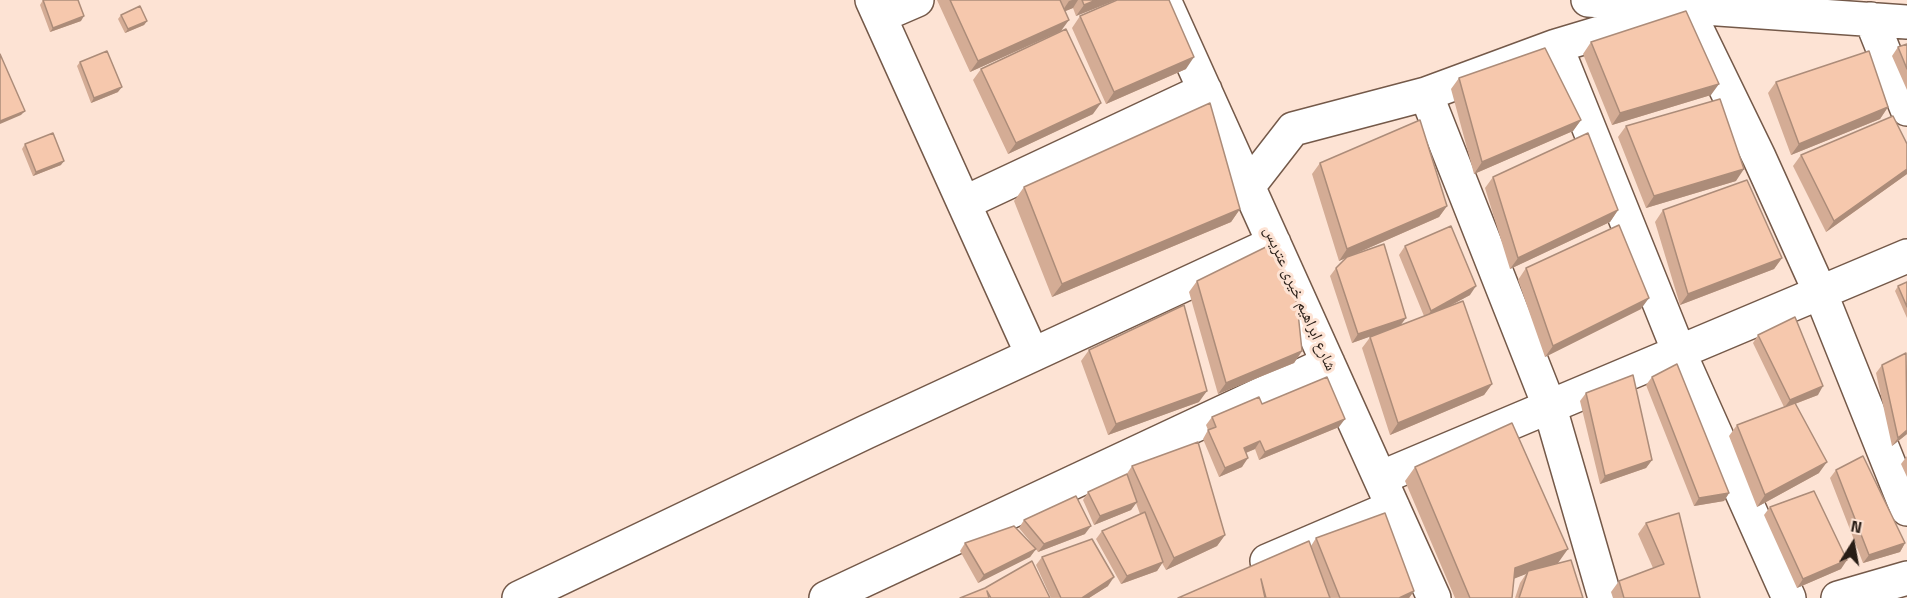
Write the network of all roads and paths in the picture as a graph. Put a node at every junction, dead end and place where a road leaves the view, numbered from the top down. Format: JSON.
{"nodes":[{"id":1,"x":917,"y":0,"type":"edge"},
{"id":2,"x":1164,"y":0,"type":"edge"},
{"id":3,"x":1588,"y":0,"type":"edge"},
{"id":4,"x":1686,"y":7,"type":"junction"},
{"id":5,"x":876,"y":8,"type":"edge"},
{"id":6,"x":1853,"y":12,"type":"edge"},
{"id":7,"x":1907,"y":21,"type":"edge"},
{"id":8,"x":1556,"y":46,"type":"junction"},
{"id":9,"x":1205,"y":90,"type":"junction"},
{"id":10,"x":1426,"y":94,"type":"junction"},
{"id":11,"x":1907,"y":109,"type":"edge"},
{"id":12,"x":1248,"y":187,"type":"junction"},
{"id":13,"x":964,"y":202,"type":"junction"},
{"id":14,"x":1274,"y":243,"type":"junction"},
{"id":15,"x":1907,"y":256,"type":"edge"},
{"id":16,"x":1820,"y":292,"type":"junction"},
{"id":17,"x":1679,"y":352,"type":"junction"},
{"id":18,"x":1032,"y":354,"type":"junction"},
{"id":19,"x":1328,"y":363,"type":"junction"},
{"id":20,"x":1550,"y":408,"type":"junction"},
{"id":21,"x":1386,"y":493,"type":"junction"},
{"id":22,"x":1907,"y":509,"type":"edge"},
{"id":23,"x":1245,"y":570,"type":"edge"},
{"id":24,"x":1907,"y":578,"type":"edge"},
{"id":25,"x":519,"y":598,"type":"edge"},
{"id":26,"x":826,"y":598,"type":"edge"},
{"id":27,"x":1434,"y":598,"type":"edge"},
{"id":28,"x":1605,"y":598,"type":"edge"},
{"id":29,"x":1789,"y":598,"type":"edge"},
{"id":30,"x":1838,"y":598,"type":"edge"}],
"edges":[{"from":1,"to":5,"type":"street"},
{"from":2,"to":9,"type":"street","name":"شارع ابراهيم خيرى عتريس"},
{"from":3,"to":4,"type":"street"},
{"from":4,"to":6,"type":"street"},
{"from":4,"to":8,"type":"street"},
{"from":4,"to":16,"type":"street"},
{"from":5,"to":13,"type":"street"},
{"from":6,"to":7,"type":"street"},
{"from":6,"to":11,"type":"street"},
{"from":8,"to":10,"type":"street"},
{"from":8,"to":17,"type":"street"},
{"from":9,"to":12,"type":"street","name":"شارع ابراهيم خيرى عتريس"},
{"from":9,"to":13,"type":"street"},
{"from":10,"to":12,"type":"street"},
{"from":10,"to":20,"type":"street"},
{"from":12,"to":14,"type":"street","name":"شارع ابراهيم خيرى عتريس"},
{"from":13,"to":18,"type":"street"},
{"from":14,"to":18,"type":"street"},
{"from":14,"to":19,"type":"street","name":"شارع ابراهيم خيرى عتريس"},
{"from":15,"to":16,"type":"street"},
{"from":16,"to":17,"type":"street"},
{"from":16,"to":22,"type":"street"},
{"from":17,"to":20,"type":"street"},
{"from":17,"to":29,"type":"street"},
{"from":18,"to":25,"type":"street"},
{"from":19,"to":21,"type":"street","name":"شارع ابراهيم خيرى عتريس"},
{"from":19,"to":26,"type":"street"},
{"from":20,"to":21,"type":"street"},
{"from":20,"to":28,"type":"street"},
{"from":21,"to":23,"type":"street"},
{"from":21,"to":27,"type":"street","name":"شارع ابراهيم خيرى عتريس"},
{"from":24,"to":30,"type":"street"}]}
